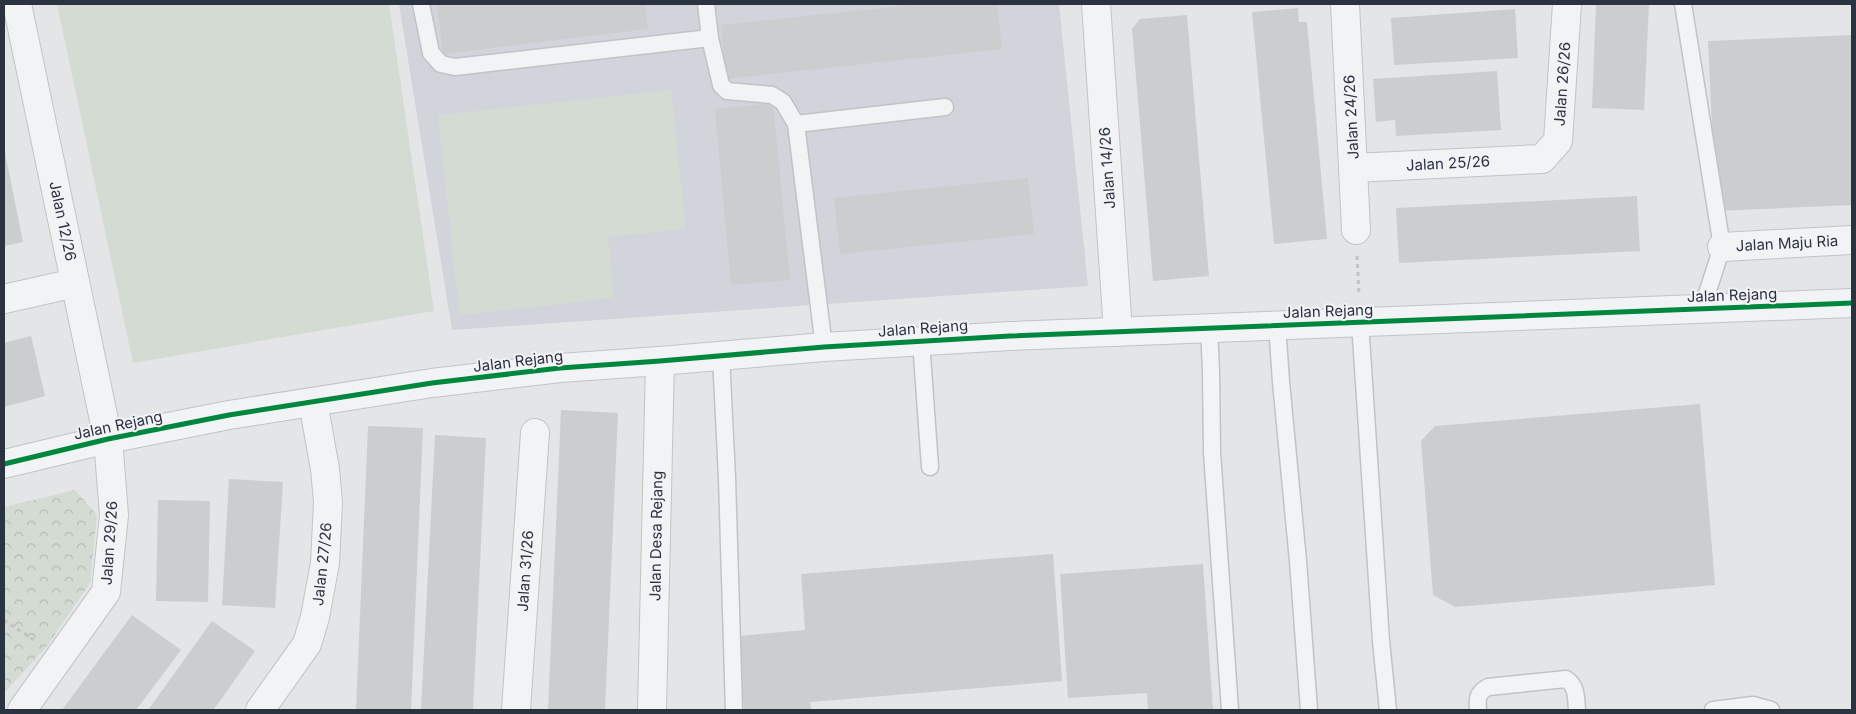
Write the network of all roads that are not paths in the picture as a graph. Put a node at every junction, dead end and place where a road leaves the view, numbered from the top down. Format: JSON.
{"nodes":[{"id":1,"x":17,"y":4,"type":"edge"},
{"id":2,"x":421,"y":4,"type":"edge"},
{"id":3,"x":706,"y":4,"type":"edge"},
{"id":4,"x":1096,"y":4,"type":"edge"},
{"id":5,"x":1345,"y":4,"type":"edge"},
{"id":6,"x":1567,"y":4,"type":"edge"},
{"id":7,"x":1683,"y":4,"type":"edge"},
{"id":8,"x":710,"y":38,"type":"junction"},
{"id":9,"x":946,"y":107,"type":"dead end"},
{"id":10,"x":796,"y":124,"type":"junction"},
{"id":11,"x":1542,"y":159,"type":"joint"},
{"id":12,"x":1353,"y":168,"type":"junction"},
{"id":13,"x":1356,"y":230,"type":"road end"},
{"id":14,"x":1852,"y":240,"type":"edge"},
{"id":15,"x":1722,"y":247,"type":"junction"},
{"id":16,"x":75,"y":282,"type":"junction"},
{"id":17,"x":4,"y":299,"type":"edge"},
{"id":18,"x":1852,"y":303,"type":"edge"},
{"id":19,"x":1702,"y":309,"type":"junction"},
{"id":20,"x":1360,"y":322,"type":"junction"},
{"id":21,"x":1277,"y":326,"type":"junction"},
{"id":22,"x":1209,"y":328,"type":"junction"},
{"id":23,"x":1118,"y":332,"type":"junction"},
{"id":24,"x":921,"y":341,"type":"junction"},
{"id":25,"x":824,"y":347,"type":"junction"},
{"id":26,"x":721,"y":356,"type":"junction"},
{"id":27,"x":660,"y":361,"type":"junction"},
{"id":28,"x":313,"y":402,"type":"junction"},
{"id":29,"x":535,"y":433,"type":"dead end"},
{"id":30,"x":108,"y":439,"type":"junction"},
{"id":31,"x":4,"y":464,"type":"edge"},
{"id":32,"x":930,"y":467,"type":"dead end"},
{"id":33,"x":22,"y":710,"type":"edge"},
{"id":34,"x":260,"y":710,"type":"edge"},
{"id":35,"x":516,"y":710,"type":"edge"},
{"id":36,"x":652,"y":710,"type":"edge"},
{"id":37,"x":734,"y":710,"type":"edge"},
{"id":38,"x":1230,"y":710,"type":"edge"},
{"id":39,"x":1309,"y":710,"type":"edge"},
{"id":40,"x":1388,"y":710,"type":"edge"},
{"id":41,"x":1478,"y":710,"type":"edge"},
{"id":42,"x":1577,"y":710,"type":"edge"},
{"id":43,"x":1713,"y":710,"type":"edge"},
{"id":44,"x":1771,"y":710,"type":"edge"}],
"edges":[{"from":1,"to":16,"type":"street","name":"Jalan 12/26"},
{"from":2,"to":8,"type":"lane"},
{"from":3,"to":8,"type":"lane"},
{"from":4,"to":23,"type":"street","name":"Jalan 14/26"},
{"from":5,"to":12,"type":"street","name":"Jalan 24/26"},
{"from":6,"to":11,"type":"street","name":"Jalan 26/26"},
{"from":7,"to":15,"type":"lane"},
{"from":8,"to":10,"type":"lane"},
{"from":9,"to":10,"type":"lane"},
{"from":10,"to":25,"type":"lane"},
{"from":11,"to":12,"type":"street","name":"Jalan 25/26"},
{"from":12,"to":13,"type":"street","name":"Jalan 24/26"},
{"from":14,"to":15,"type":"street","name":"Jalan Maju Ria"},
{"from":15,"to":19,"type":"lane"},
{"from":16,"to":17,"type":"street"},
{"from":16,"to":30,"type":"street","name":"Jalan 12/26"},
{"from":18,"to":19,"type":"street","name":"Jalan Rejang"},
{"from":19,"to":20,"type":"street","name":"Jalan Rejang"},
{"from":20,"to":21,"type":"street","name":"Jalan Rejang"},
{"from":20,"to":40,"type":"lane"},
{"from":21,"to":22,"type":"street","name":"Jalan Rejang"},
{"from":21,"to":39,"type":"lane"},
{"from":22,"to":23,"type":"street","name":"Jalan Rejang"},
{"from":22,"to":38,"type":"lane"},
{"from":23,"to":24,"type":"street","name":"Jalan Rejang"},
{"from":24,"to":25,"type":"street","name":"Jalan Rejang"},
{"from":24,"to":32,"type":"lane"},
{"from":25,"to":26,"type":"street","name":"Jalan Rejang"},
{"from":26,"to":27,"type":"street","name":"Jalan Rejang"},
{"from":26,"to":37,"type":"lane"},
{"from":27,"to":28,"type":"street","name":"Jalan Rejang"},
{"from":27,"to":36,"type":"street","name":"Jalan Desa Rejang"},
{"from":28,"to":30,"type":"street","name":"Jalan Rejang"},
{"from":28,"to":34,"type":"street","name":"Jalan 27/26"},
{"from":29,"to":35,"type":"street","name":"Jalan 31/26"},
{"from":30,"to":31,"type":"street","name":"Jalan Rejang"},
{"from":30,"to":33,"type":"street","name":"Jalan 29/26"},
{"from":41,"to":42,"type":"lane"},
{"from":43,"to":44,"type":"lane"}]}
